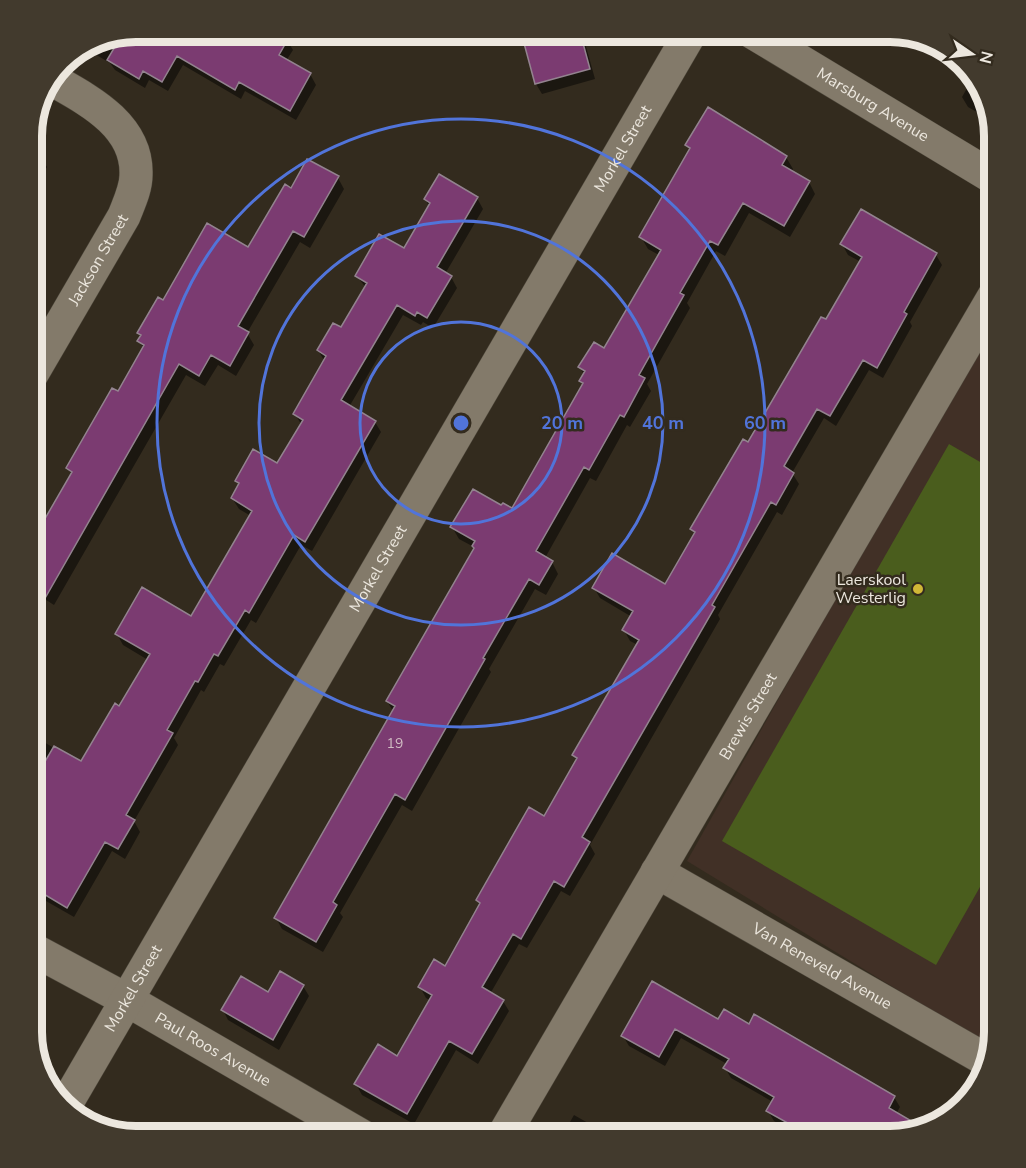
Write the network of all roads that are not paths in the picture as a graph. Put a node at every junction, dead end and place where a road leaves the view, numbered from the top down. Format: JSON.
{"nodes":[{"id":1,"x":685,"y":42,"type":"edge"},
{"id":2,"x":769,"y":42,"type":"edge"},
{"id":3,"x":59,"y":83,"type":"edge"},
{"id":4,"x":984,"y":172,"type":"edge"},
{"id":5,"x":984,"y":313,"type":"edge"},
{"id":6,"x":42,"y":357,"type":"edge"},
{"id":7,"x":657,"y":872,"type":"junction"},
{"id":8,"x":42,"y":954,"type":"edge"},
{"id":9,"x":127,"y":999,"type":"junction"},
{"id":10,"x":980,"y":1057,"type":"edge"},
{"id":11,"x":70,"y":1098,"type":"edge"},
{"id":12,"x":343,"y":1126,"type":"edge"},
{"id":13,"x":509,"y":1126,"type":"edge"}],
"edges":[{"from":1,"to":9,"type":"street","name":"Morkel Street"},
{"from":2,"to":4,"type":"street","name":"Marsburg Avenue"},
{"from":3,"to":6,"type":"street","name":"Jackson Street"},
{"from":5,"to":7,"type":"street","name":"Brewis Street"},
{"from":7,"to":10,"type":"street","name":"Van Reneveld Avenue"},
{"from":7,"to":13,"type":"street","name":"Brewis Street"},
{"from":8,"to":9,"type":"street","name":"Paul Roos Avenue"},
{"from":9,"to":11,"type":"street","name":"Morkel Street"},
{"from":9,"to":12,"type":"street","name":"Paul Roos Avenue"}]}
